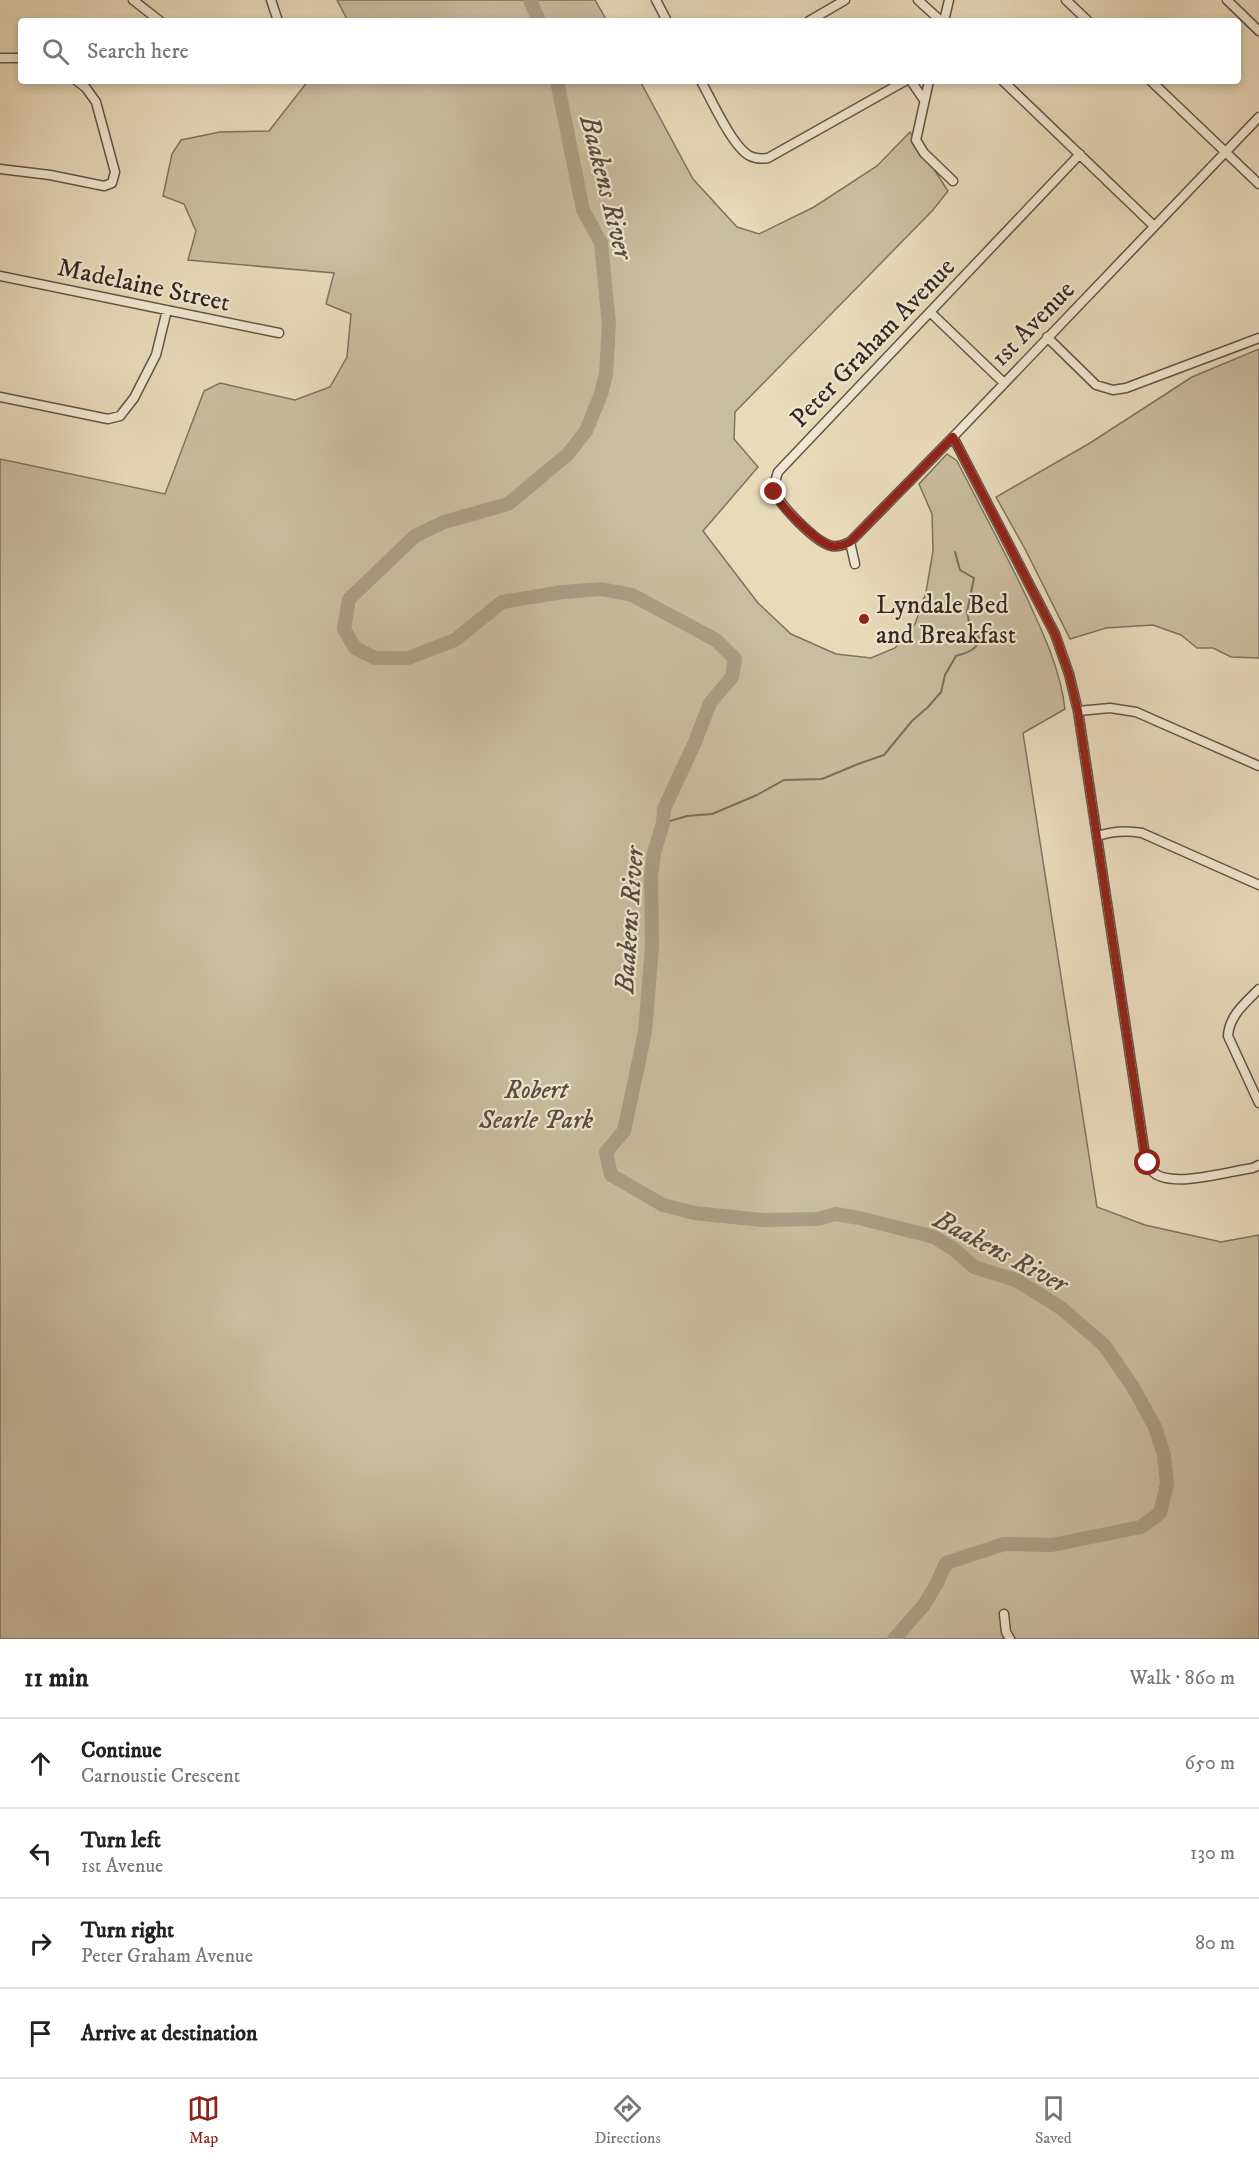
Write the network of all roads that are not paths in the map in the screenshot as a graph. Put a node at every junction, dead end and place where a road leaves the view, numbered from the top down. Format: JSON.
{"nodes":[{"id":1,"x":133,"y":0,"type":"edge"},
{"id":2,"x":271,"y":0,"type":"edge"},
{"id":3,"x":656,"y":0,"type":"edge"},
{"id":4,"x":846,"y":0,"type":"edge"},
{"id":5,"x":918,"y":0,"type":"edge"},
{"id":6,"x":949,"y":0,"type":"edge"},
{"id":7,"x":1066,"y":0,"type":"edge"},
{"id":8,"x":1227,"y":0,"type":"edge"},
{"id":9,"x":156,"y":18,"type":"edge"},
{"id":10,"x":277,"y":18,"type":"edge"},
{"id":11,"x":665,"y":18,"type":"edge"},
{"id":12,"x":814,"y":18,"type":"edge"},
{"id":13,"x":939,"y":18,"type":"edge"},
{"id":14,"x":943,"y":18,"type":"edge"},
{"id":15,"x":1085,"y":18,"type":"edge"},
{"id":16,"x":1259,"y":31,"type":"edge"},
{"id":17,"x":0,"y":58,"type":"edge"},
{"id":18,"x":18,"y":58,"type":"edge"},
{"id":19,"x":81,"y":84,"type":"edge"},
{"id":20,"x":704,"y":84,"type":"edge"},
{"id":21,"x":900,"y":84,"type":"edge"},
{"id":22,"x":913,"y":84,"type":"edge"},
{"id":23,"x":928,"y":84,"type":"edge"},
{"id":24,"x":1006,"y":84,"type":"edge"},
{"id":25,"x":1154,"y":84,"type":"edge"},
{"id":26,"x":924,"y":100,"type":"junction"},
{"id":27,"x":1259,"y":117,"type":"edge"},
{"id":28,"x":1225,"y":152,"type":"junction"},
{"id":29,"x":1080,"y":154,"type":"junction"},
{"id":30,"x":0,"y":169,"type":"edge"},
{"id":31,"x":953,"y":181,"type":"dead end"},
{"id":32,"x":1259,"y":184,"type":"edge"},
{"id":33,"x":1154,"y":226,"type":"junction"},
{"id":34,"x":0,"y":276,"type":"edge"},
{"id":35,"x":167,"y":310,"type":"junction"},
{"id":36,"x":930,"y":312,"type":"junction"},
{"id":37,"x":279,"y":333,"type":"dead end"},
{"id":38,"x":1047,"y":337,"type":"junction"},
{"id":39,"x":1259,"y":339,"type":"edge"},
{"id":40,"x":1004,"y":383,"type":"junction"},
{"id":41,"x":0,"y":397,"type":"edge"},
{"id":42,"x":953,"y":437,"type":"junction"},
{"id":43,"x":850,"y":542,"type":"junction"},
{"id":44,"x":855,"y":564,"type":"dead end"},
{"id":45,"x":1078,"y":711,"type":"junction"},
{"id":46,"x":1259,"y":766,"type":"edge"},
{"id":47,"x":1097,"y":836,"type":"junction"},
{"id":48,"x":1259,"y":885,"type":"edge"},
{"id":49,"x":1259,"y":989,"type":"edge"},
{"id":50,"x":1259,"y":1103,"type":"edge"},
{"id":51,"x":1259,"y":1165,"type":"edge"},
{"id":52,"x":1004,"y":1614,"type":"dead end"},
{"id":53,"x":1010,"y":1639,"type":"edge"}],
"edges":[{"from":1,"to":9,"type":"street"},
{"from":2,"to":10,"type":"street"},
{"from":3,"to":11,"type":"street"},
{"from":4,"to":12,"type":"street"},
{"from":5,"to":13,"type":"street"},
{"from":6,"to":14,"type":"street"},
{"from":7,"to":15,"type":"street"},
{"from":8,"to":16,"type":"street"},
{"from":17,"to":18,"type":"street"},
{"from":19,"to":30,"type":"street"},
{"from":20,"to":21,"type":"street"},
{"from":22,"to":26,"type":"street"},
{"from":23,"to":26,"type":"street"},
{"from":24,"to":29,"type":"street"},
{"from":25,"to":28,"type":"street"},
{"from":26,"to":31,"type":"street"},
{"from":27,"to":28,"type":"street","name":"1st Avenue"},
{"from":28,"to":32,"type":"street"},
{"from":28,"to":33,"type":"street","name":"1st Avenue"},
{"from":29,"to":33,"type":"street"},
{"from":29,"to":36,"type":"street","name":"Peter Graham Avenue"},
{"from":33,"to":38,"type":"street","name":"1st Avenue"},
{"from":34,"to":35,"type":"street","name":"Madelaine Street"},
{"from":35,"to":37,"type":"street","name":"Madelaine Street"},
{"from":35,"to":41,"type":"street"},
{"from":36,"to":40,"type":"street"},
{"from":36,"to":43,"type":"street","name":"Peter Graham Avenue"},
{"from":38,"to":39,"type":"street"},
{"from":38,"to":40,"type":"street","name":"1st Avenue"},
{"from":40,"to":42,"type":"street","name":"1st Avenue"},
{"from":42,"to":43,"type":"street","name":"1st Avenue"},
{"from":42,"to":45,"type":"street"},
{"from":43,"to":44,"type":"street"},
{"from":45,"to":46,"type":"street"},
{"from":45,"to":47,"type":"street"},
{"from":47,"to":48,"type":"street"},
{"from":47,"to":51,"type":"street"},
{"from":49,"to":50,"type":"street"},
{"from":52,"to":53,"type":"street"}]}
